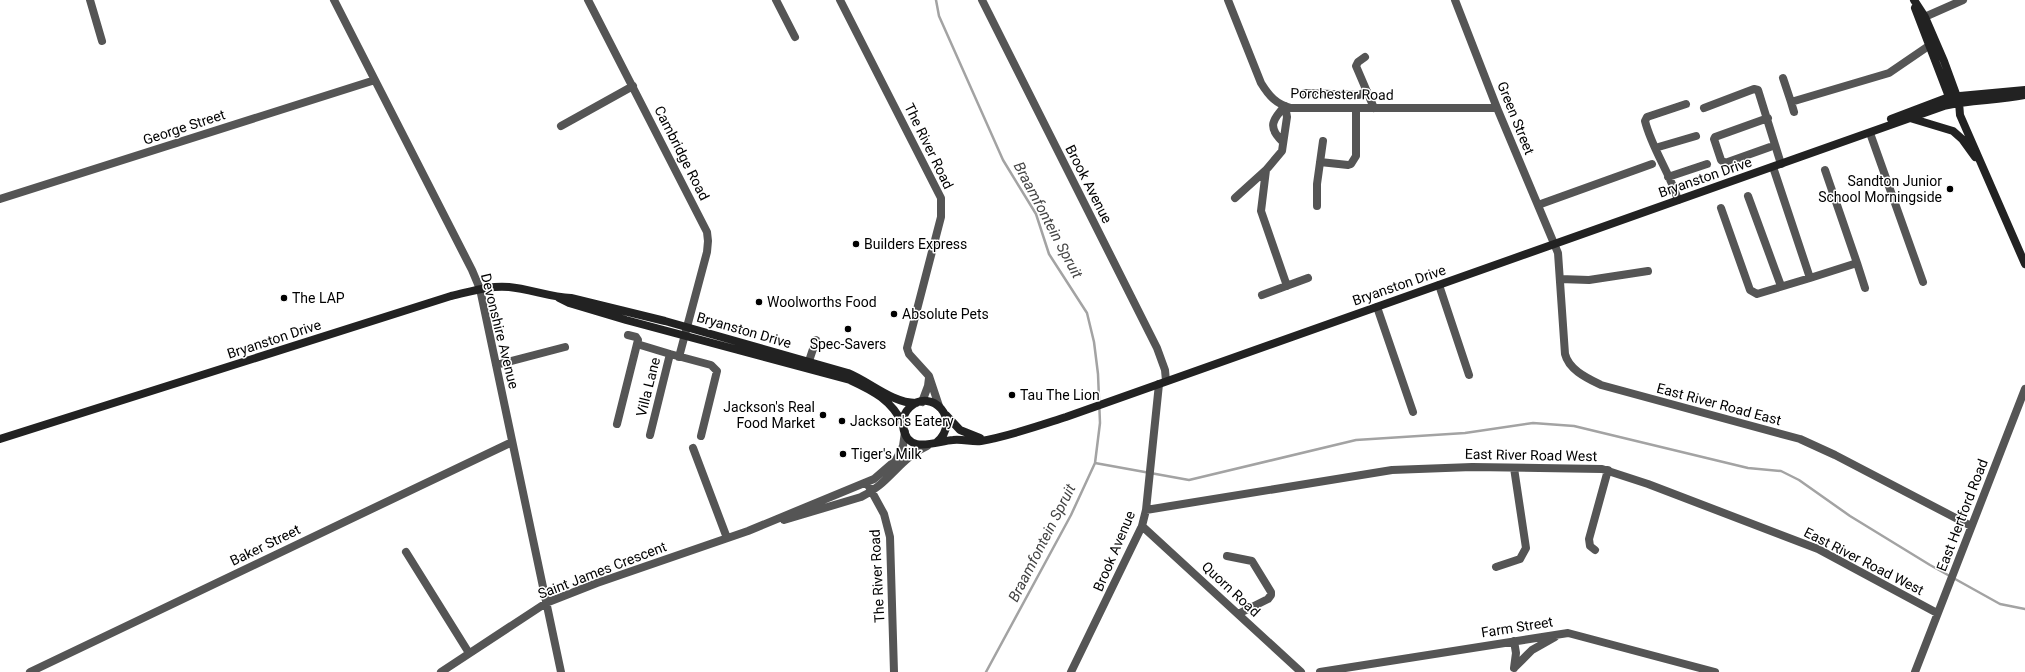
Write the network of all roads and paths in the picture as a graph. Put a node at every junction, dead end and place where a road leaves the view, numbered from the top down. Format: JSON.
{"nodes":[{"id":1,"x":90,"y":0,"type":"edge"},
{"id":2,"x":334,"y":0,"type":"edge"},
{"id":3,"x":588,"y":0,"type":"edge"},
{"id":4,"x":776,"y":0,"type":"edge"},
{"id":5,"x":840,"y":0,"type":"edge"},
{"id":6,"x":982,"y":0,"type":"edge"},
{"id":7,"x":1228,"y":0,"type":"edge"},
{"id":8,"x":1455,"y":0,"type":"edge"},
{"id":9,"x":1913,"y":0,"type":"edge"},
{"id":10,"x":1963,"y":0,"type":"edge"},
{"id":11,"x":1922,"y":18,"type":"junction"},
{"id":12,"x":1930,"y":35,"type":"junction"},
{"id":13,"x":795,"y":37,"type":"dead end"},
{"id":14,"x":102,"y":41,"type":"dead end"},
{"id":15,"x":1930,"y":45,"type":"junction"},
{"id":16,"x":1365,"y":57,"type":"dead end"},
{"id":17,"x":1783,"y":78,"type":"dead end"},
{"id":18,"x":375,"y":80,"type":"junction"},
{"id":19,"x":633,"y":86,"type":"junction"},
{"id":20,"x":2025,"y":90,"type":"edge"},
{"id":21,"x":1367,"y":91,"type":"junction"},
{"id":22,"x":1305,"y":93,"type":"dead end"},
{"id":23,"x":2025,"y":95,"type":"edge"},
{"id":24,"x":1954,"y":100,"type":"junction"},
{"id":25,"x":1792,"y":102,"type":"junction"},
{"id":26,"x":1686,"y":104,"type":"dead end"},
{"id":27,"x":1285,"y":106,"type":"junction"},
{"id":28,"x":1356,"y":108,"type":"junction"},
{"id":29,"x":1374,"y":108,"type":"junction"},
{"id":30,"x":1497,"y":108,"type":"junction"},
{"id":31,"x":1704,"y":108,"type":"dead end"},
{"id":32,"x":1794,"y":112,"type":"dead end"},
{"id":33,"x":1768,"y":118,"type":"junction"},
{"id":34,"x":1910,"y":118,"type":"junction"},
{"id":35,"x":561,"y":126,"type":"dead end"},
{"id":36,"x":1870,"y":133,"type":"junction"},
{"id":37,"x":1696,"y":136,"type":"dead end"},
{"id":38,"x":1282,"y":141,"type":"junction"},
{"id":39,"x":1323,"y":141,"type":"dead end"},
{"id":40,"x":1770,"y":147,"type":"dead end"},
{"id":41,"x":1655,"y":148,"type":"junction"},
{"id":42,"x":1819,"y":151,"type":"junction"},
{"id":43,"x":1979,"y":160,"type":"junction"},
{"id":44,"x":1320,"y":162,"type":"junction"},
{"id":45,"x":1652,"y":164,"type":"dead end"},
{"id":46,"x":1707,"y":164,"type":"dead end"},
{"id":47,"x":1781,"y":164,"type":"junction"},
{"id":48,"x":1772,"y":167,"type":"junction"},
{"id":49,"x":1266,"y":170,"type":"junction"},
{"id":50,"x":1825,"y":170,"type":"dead end"},
{"id":51,"x":1668,"y":177,"type":"junction"},
{"id":52,"x":1748,"y":196,"type":"dead end"},
{"id":53,"x":1236,"y":198,"type":"dead end"},
{"id":54,"x":0,"y":199,"type":"edge"},
{"id":55,"x":1678,"y":200,"type":"junction"},
{"id":56,"x":1538,"y":205,"type":"junction"},
{"id":57,"x":1318,"y":206,"type":"dead end"},
{"id":58,"x":1721,"y":208,"type":"dead end"},
{"id":59,"x":1555,"y":244,"type":"junction"},
{"id":60,"x":1857,"y":263,"type":"junction"},
{"id":61,"x":2025,"y":264,"type":"edge"},
{"id":62,"x":1648,"y":271,"type":"dead end"},
{"id":63,"x":1308,"y":278,"type":"dead end"},
{"id":64,"x":1810,"y":278,"type":"junction"},
{"id":65,"x":1560,"y":279,"type":"junction"},
{"id":66,"x":1923,"y":282,"type":"dead end"},
{"id":67,"x":1439,"y":285,"type":"junction"},
{"id":68,"x":1287,"y":286,"type":"junction"},
{"id":69,"x":1781,"y":286,"type":"junction"},
{"id":70,"x":1865,"y":288,"type":"dead end"},
{"id":71,"x":480,"y":289,"type":"junction"},
{"id":72,"x":1262,"y":295,"type":"dead end"},
{"id":73,"x":1377,"y":307,"type":"junction"},
{"id":74,"x":686,"y":331,"type":"junction"},
{"id":75,"x":628,"y":335,"type":"dead end"},
{"id":76,"x":816,"y":340,"type":"dead end"},
{"id":77,"x":637,"y":344,"type":"junction"},
{"id":78,"x":565,"y":347,"type":"dead end"},
{"id":79,"x":670,"y":354,"type":"junction"},
{"id":80,"x":679,"y":357,"type":"junction"},
{"id":81,"x":809,"y":362,"type":"junction"},
{"id":82,"x":496,"y":365,"type":"junction"},
{"id":83,"x":1469,"y":374,"type":"dead end"},
{"id":84,"x":929,"y":376,"type":"junction"},
{"id":85,"x":1162,"y":383,"type":"junction"},
{"id":86,"x":2025,"y":388,"type":"edge"},
{"id":87,"x":919,"y":402,"type":"junction"},
{"id":88,"x":941,"y":409,"type":"junction"},
{"id":89,"x":1413,"y":412,"type":"dead end"},
{"id":90,"x":617,"y":424,"type":"dead end"},
{"id":91,"x":904,"y":428,"type":"junction"},
{"id":92,"x":650,"y":436,"type":"dead end"},
{"id":93,"x":701,"y":436,"type":"dead end"},
{"id":94,"x":0,"y":439,"type":"edge"},
{"id":95,"x":987,"y":439,"type":"junction"},
{"id":96,"x":512,"y":442,"type":"junction"},
{"id":97,"x":937,"y":442,"type":"junction"},
{"id":98,"x":927,"y":446,"type":"junction"},
{"id":99,"x":693,"y":448,"type":"dead end"},
{"id":100,"x":1514,"y":468,"type":"junction"},
{"id":101,"x":1608,"y":470,"type":"junction"},
{"id":102,"x":867,"y":482,"type":"junction"},
{"id":103,"x":872,"y":492,"type":"junction"},
{"id":104,"x":1146,"y":510,"type":"junction"},
{"id":105,"x":762,"y":525,"type":"junction"},
{"id":106,"x":1142,"y":526,"type":"junction"},
{"id":107,"x":1971,"y":526,"type":"junction"},
{"id":108,"x":727,"y":538,"type":"junction"},
{"id":109,"x":1595,"y":550,"type":"dead end"},
{"id":110,"x":406,"y":552,"type":"dead end"},
{"id":111,"x":1227,"y":556,"type":"dead end"},
{"id":112,"x":1496,"y":567,"type":"dead end"},
{"id":113,"x":546,"y":603,"type":"junction"},
{"id":114,"x":1238,"y":614,"type":"junction"},
{"id":115,"x":1937,"y":614,"type":"junction"},
{"id":116,"x":1561,"y":634,"type":"junction"},
{"id":117,"x":1514,"y":641,"type":"junction"},
{"id":118,"x":469,"y":653,"type":"junction"},
{"id":119,"x":1514,"y":669,"type":"edge"},
{"id":120,"x":30,"y":672,"type":"edge"},
{"id":121,"x":441,"y":672,"type":"edge"},
{"id":122,"x":561,"y":672,"type":"edge"},
{"id":123,"x":894,"y":672,"type":"edge"},
{"id":124,"x":1072,"y":672,"type":"edge"},
{"id":125,"x":1301,"y":672,"type":"edge"},
{"id":126,"x":1320,"y":672,"type":"edge"},
{"id":127,"x":1715,"y":672,"type":"edge"},
{"id":128,"x":1914,"y":672,"type":"edge"}],
"edges":[{"from":1,"to":14,"type":"street"},
{"from":2,"to":18,"type":"street","name":"Devonshire Avenue"},
{"from":3,"to":19,"type":"street","name":"Cambridge Road"},
{"from":4,"to":13,"type":"street"},
{"from":5,"to":84,"type":"street","name":"The River Road"},
{"from":6,"to":85,"type":"street","name":"Brook Avenue"},
{"from":7,"to":27,"type":"street","name":"Porchester Road"},
{"from":8,"to":30,"type":"street","name":"Green Street"},
{"from":9,"to":11,"type":"main road"},
{"from":10,"to":11,"type":"street"},
{"from":11,"to":12,"type":"main road"},
{"from":12,"to":15,"type":"main road"},
{"from":12,"to":24,"type":"main road"},
{"from":15,"to":24,"type":"main road"},
{"from":15,"to":25,"type":"street"},
{"from":16,"to":21,"type":"street"},
{"from":17,"to":25,"type":"street"},
{"from":18,"to":54,"type":"street","name":"George Street"},
{"from":18,"to":71,"type":"street","name":"Devonshire Avenue"},
{"from":19,"to":35,"type":"street"},
{"from":19,"to":74,"type":"street","name":"Cambridge Road"},
{"from":20,"to":24,"type":"main road"},
{"from":21,"to":22,"type":"street"},
{"from":21,"to":29,"type":"street"},
{"from":23,"to":24,"type":"main road"},
{"from":24,"to":34,"type":"main road","name":"Bryanston Drive"},
{"from":24,"to":42,"type":"main road","name":"Bryanston Drive"},
{"from":24,"to":43,"type":"main road"},
{"from":25,"to":32,"type":"street"},
{"from":26,"to":41,"type":"street"},
{"from":27,"to":28,"type":"street","name":"Porchester Road"},
{"from":27,"to":38,"type":"street"},
{"from":27,"to":38,"type":"street"},
{"from":28,"to":29,"type":"street","name":"Porchester Road"},
{"from":28,"to":44,"type":"street"},
{"from":29,"to":30,"type":"street","name":"Porchester Road"},
{"from":30,"to":56,"type":"street","name":"Green Street"},
{"from":31,"to":33,"type":"street"},
{"from":33,"to":40,"type":"street"},
{"from":33,"to":47,"type":"street"},
{"from":34,"to":36,"type":"main road","name":"Bryanston Drive"},
{"from":34,"to":43,"type":"main road"},
{"from":36,"to":42,"type":"main road","name":"Bryanston Drive"},
{"from":36,"to":66,"type":"street"},
{"from":37,"to":41,"type":"street"},
{"from":38,"to":49,"type":"street"},
{"from":39,"to":44,"type":"street"},
{"from":41,"to":51,"type":"street"},
{"from":42,"to":47,"type":"main road","name":"Bryanston Drive"},
{"from":43,"to":61,"type":"main road"},
{"from":44,"to":57,"type":"street"},
{"from":45,"to":56,"type":"street"},
{"from":46,"to":51,"type":"street"},
{"from":47,"to":48,"type":"main road","name":"Bryanston Drive"},
{"from":48,"to":55,"type":"main road","name":"Bryanston Drive"},
{"from":48,"to":64,"type":"street"},
{"from":49,"to":53,"type":"street"},
{"from":49,"to":68,"type":"street"},
{"from":50,"to":60,"type":"street"},
{"from":51,"to":55,"type":"street"},
{"from":52,"to":69,"type":"street"},
{"from":55,"to":59,"type":"main road","name":"Bryanston Drive"},
{"from":56,"to":59,"type":"street","name":"Green Street"},
{"from":58,"to":69,"type":"street"},
{"from":59,"to":65,"type":"street","name":"East River Road East"},
{"from":59,"to":67,"type":"main road","name":"Bryanston Drive"},
{"from":60,"to":64,"type":"street"},
{"from":60,"to":70,"type":"street"},
{"from":62,"to":65,"type":"street"},
{"from":63,"to":68,"type":"street"},
{"from":64,"to":69,"type":"street"},
{"from":65,"to":107,"type":"street","name":"East River Road East"},
{"from":67,"to":73,"type":"main road","name":"Bryanston Drive"},
{"from":67,"to":83,"type":"street"},
{"from":68,"to":72,"type":"street"},
{"from":71,"to":74,"type":"main road","name":"Bryanston Drive"},
{"from":71,"to":82,"type":"street","name":"Devonshire Avenue"},
{"from":71,"to":94,"type":"main road","name":"Bryanston Drive"},
{"from":73,"to":85,"type":"main road","name":"Bryanston Drive"},
{"from":73,"to":89,"type":"street"},
{"from":74,"to":80,"type":"street","name":"Villa Lane"},
{"from":74,"to":81,"type":"main road","name":"Bryanston Drive"},
{"from":74,"to":91,"type":"main road","name":"Bryanston Drive"},
{"from":75,"to":77,"type":"street"},
{"from":76,"to":81,"type":"street"},
{"from":77,"to":79,"type":"street"},
{"from":77,"to":90,"type":"street"},
{"from":78,"to":82,"type":"street"},
{"from":79,"to":80,"type":"street","name":"Villa Lane"},
{"from":79,"to":92,"type":"street","name":"Villa Lane"},
{"from":80,"to":93,"type":"street","name":"Villa Lane"},
{"from":81,"to":87,"type":"main road","name":"Bryanston Drive"},
{"from":82,"to":96,"type":"street","name":"Devonshire Avenue"},
{"from":84,"to":87,"type":"street"},
{"from":84,"to":88,"type":"street","name":"The River Road"},
{"from":85,"to":95,"type":"main road","name":"Bryanston Drive"},
{"from":85,"to":104,"type":"street","name":"Brook Avenue"},
{"from":86,"to":107,"type":"street","name":"East Hertford Road"},
{"from":87,"to":88,"type":"main road"},
{"from":87,"to":91,"type":"main road"},
{"from":88,"to":95,"type":"main road","name":"Bryanston Drive"},
{"from":88,"to":97,"type":"main road"},
{"from":91,"to":98,"type":"main road"},
{"from":91,"to":102,"type":"street","name":"Saint James Crescent"},
{"from":95,"to":97,"type":"main road","name":"Bryanston Drive"},
{"from":96,"to":113,"type":"street","name":"Devonshire Avenue"},
{"from":96,"to":120,"type":"street","name":"Baker Street"},
{"from":97,"to":98,"type":"main road"},
{"from":98,"to":103,"type":"street","name":"Saint James Crescent"},
{"from":99,"to":108,"type":"street"},
{"from":100,"to":101,"type":"street","name":"East River Road West"},
{"from":100,"to":104,"type":"street","name":"East River Road West"},
{"from":100,"to":112,"type":"street"},
{"from":101,"to":109,"type":"street"},
{"from":101,"to":115,"type":"street","name":"East River Road West"},
{"from":102,"to":103,"type":"street","name":"The River Road"},
{"from":102,"to":105,"type":"street","name":"Saint James Crescent"},
{"from":103,"to":105,"type":"street","name":"Saint James Crescent"},
{"from":103,"to":123,"type":"street","name":"The River Road"},
{"from":104,"to":106,"type":"street","name":"Brook Avenue"},
{"from":105,"to":108,"type":"street","name":"Saint James Crescent"},
{"from":106,"to":114,"type":"street","name":"Quorn Road"},
{"from":106,"to":124,"type":"street","name":"Brook Avenue"},
{"from":107,"to":115,"type":"street","name":"East Hertford Road"},
{"from":108,"to":113,"type":"street","name":"Saint James Crescent"},
{"from":110,"to":118,"type":"street"},
{"from":111,"to":114,"type":"street"},
{"from":113,"to":118,"type":"street","name":"Saint James Crescent"},
{"from":113,"to":122,"type":"street","name":"Devonshire Avenue"},
{"from":114,"to":125,"type":"street","name":"Quorn Road"},
{"from":115,"to":128,"type":"street","name":"East Hertford Road"},
{"from":116,"to":117,"type":"street","name":"Farm Street"},
{"from":116,"to":119,"type":"street"},
{"from":116,"to":127,"type":"street","name":"Farm Street"},
{"from":117,"to":119,"type":"street"},
{"from":117,"to":126,"type":"street","name":"Farm Street"},
{"from":118,"to":121,"type":"street","name":"Saint James Crescent"}]}
